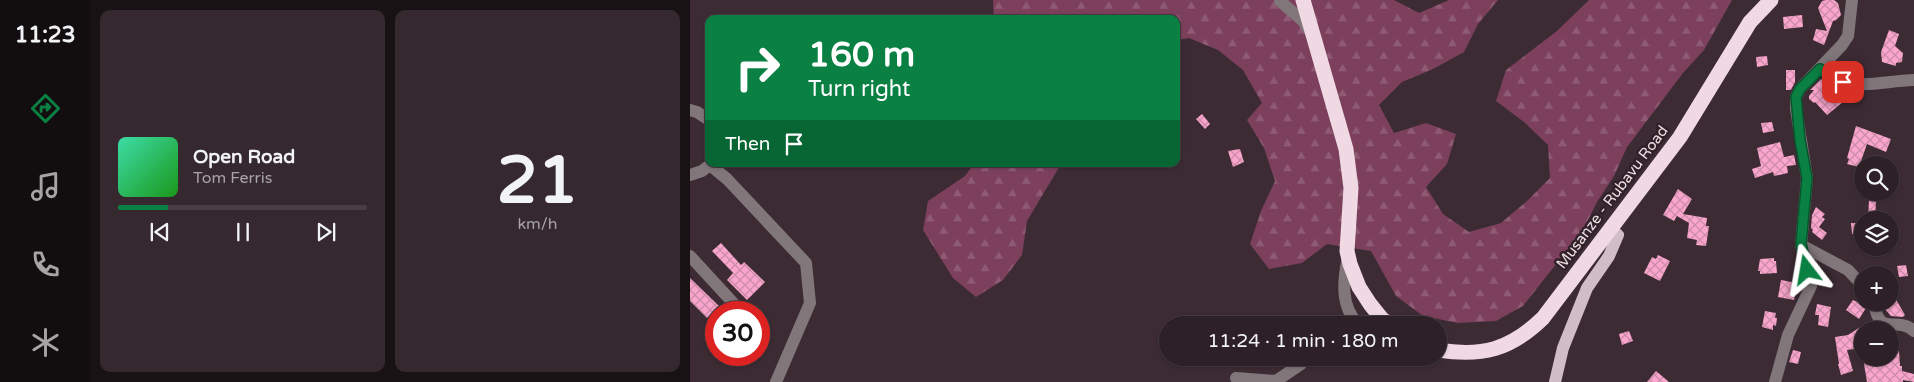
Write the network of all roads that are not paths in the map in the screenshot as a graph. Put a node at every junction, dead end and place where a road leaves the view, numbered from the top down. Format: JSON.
{"nodes":[{"id":1,"x":1280,"y":0,"type":"edge"},
{"id":2,"x":1771,"y":0,"type":"edge"},
{"id":3,"x":1852,"y":0,"type":"edge"},
{"id":4,"x":1304,"y":4,"type":"edge"},
{"id":5,"x":1314,"y":37,"type":"junction"},
{"id":6,"x":1820,"y":69,"type":"junction"},
{"id":7,"x":1914,"y":80,"type":"edge"},
{"id":8,"x":690,"y":110,"type":"edge"},
{"id":9,"x":705,"y":117,"type":"edge"},
{"id":10,"x":707,"y":167,"type":"edge"},
{"id":11,"x":713,"y":167,"type":"edge"},
{"id":12,"x":690,"y":175,"type":"edge"},
{"id":13,"x":1611,"y":228,"type":"junction"},
{"id":14,"x":1801,"y":244,"type":"junction"},
{"id":15,"x":690,"y":256,"type":"edge"},
{"id":16,"x":1348,"y":257,"type":"junction"},
{"id":17,"x":1854,"y":276,"type":"edge"},
{"id":18,"x":731,"y":301,"type":"edge"},
{"id":19,"x":1875,"y":311,"type":"edge"},
{"id":20,"x":1351,"y":316,"type":"edge"},
{"id":21,"x":1380,"y":316,"type":"edge"},
{"id":22,"x":1914,"y":331,"type":"edge"},
{"id":23,"x":1493,"y":350,"type":"junction"},
{"id":24,"x":1447,"y":352,"type":"edge"},
{"id":25,"x":1447,"y":359,"type":"edge"},
{"id":26,"x":1298,"y":366,"type":"edge"},
{"id":27,"x":1236,"y":378,"type":"dead end"},
{"id":28,"x":1277,"y":381,"type":"edge"},
{"id":29,"x":776,"y":382,"type":"edge"},
{"id":30,"x":1555,"y":382,"type":"edge"},
{"id":31,"x":1775,"y":382,"type":"edge"}],
"edges":[{"from":1,"to":4,"type":"street"},
{"from":1,"to":5,"type":"street"},
{"from":2,"to":13,"type":"highway","name":"Musanze - Rubavu Road"},
{"from":3,"to":6,"type":"street"},
{"from":4,"to":5,"type":"highway"},
{"from":5,"to":16,"type":"highway"},
{"from":6,"to":7,"type":"street"},
{"from":6,"to":14,"type":"street"},
{"from":8,"to":9,"type":"street"},
{"from":10,"to":12,"type":"street"},
{"from":11,"to":29,"type":"street"},
{"from":13,"to":23,"type":"highway","name":"Musanze - Rubavu Road"},
{"from":13,"to":30,"type":"main road"},
{"from":14,"to":17,"type":"street"},
{"from":14,"to":31,"type":"street"},
{"from":15,"to":18,"type":"street"},
{"from":16,"to":20,"type":"street"},
{"from":16,"to":21,"type":"highway"},
{"from":19,"to":22,"type":"street"},
{"from":23,"to":24,"type":"highway","name":"Musanze - Rubavu Road"},
{"from":23,"to":25,"type":"street"},
{"from":26,"to":28,"type":"street"},
{"from":27,"to":28,"type":"street"}]}
